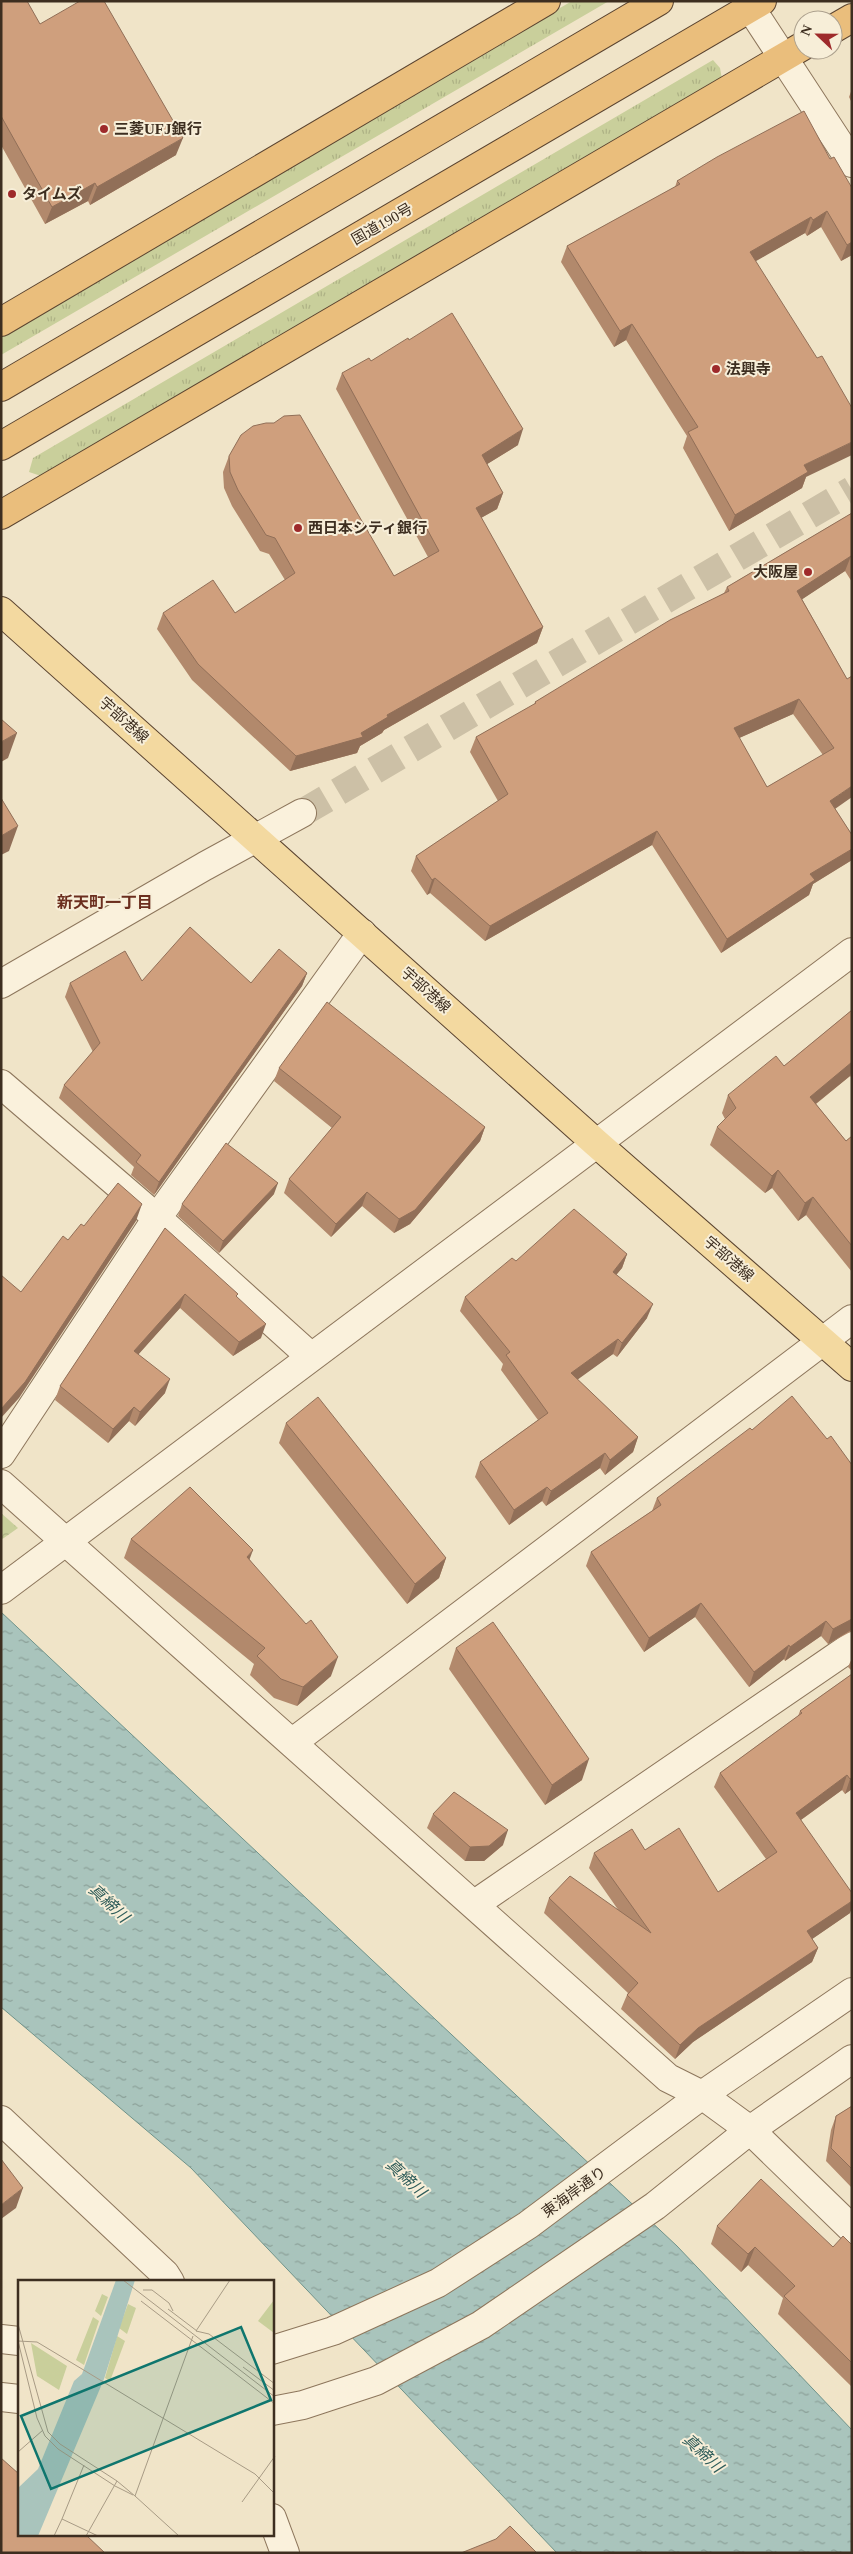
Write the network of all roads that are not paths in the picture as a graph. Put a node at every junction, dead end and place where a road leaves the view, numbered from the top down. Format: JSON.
{"nodes":[{"id":1,"x":546,"y":1,"type":"edge"},
{"id":2,"x":659,"y":1,"type":"edge"},
{"id":3,"x":753,"y":4,"type":"edge"},
{"id":4,"x":793,"y":52,"type":"edge"},
{"id":5,"x":797,"y":60,"type":"edge"},
{"id":6,"x":852,"y":163,"type":"edge"},
{"id":7,"x":1,"y":322,"type":"edge"},
{"id":8,"x":1,"y":387,"type":"edge"},
{"id":9,"x":1,"y":446,"type":"edge"},
{"id":10,"x":1,"y":515,"type":"edge"},
{"id":11,"x":1,"y":611,"type":"edge"},
{"id":12,"x":302,"y":813,"type":"tunnel mouth"},
{"id":13,"x":256,"y":838,"type":"junction"},
{"id":14,"x":362,"y":933,"type":"junction"},
{"id":15,"x":852,"y":952,"type":"edge"},
{"id":16,"x":1,"y":984,"type":"edge"},
{"id":17,"x":1,"y":1084,"type":"edge"},
{"id":18,"x":596,"y":1143,"type":"junction"},
{"id":19,"x":157,"y":1218,"type":"junction"},
{"id":20,"x":852,"y":1318,"type":"edge"},
{"id":21,"x":822,"y":1340,"type":"junction"},
{"id":22,"x":310,"y":1356,"type":"junction"},
{"id":23,"x":852,"y":1367,"type":"edge"},
{"id":24,"x":1,"y":1454,"type":"edge"},
{"id":25,"x":1,"y":1484,"type":"edge"},
{"id":26,"x":65,"y":1543,"type":"junction"},
{"id":27,"x":1,"y":1590,"type":"edge"},
{"id":28,"x":852,"y":1646,"type":"edge"},
{"id":29,"x":293,"y":1742,"type":"junction"},
{"id":30,"x":475,"y":1904,"type":"junction"},
{"id":31,"x":852,"y":1992,"type":"edge"},
{"id":32,"x":852,"y":2059,"type":"edge"},
{"id":33,"x":702,"y":2095,"type":"junction"},
{"id":34,"x":1,"y":2120,"type":"edge"},
{"id":35,"x":750,"y":2130,"type":"junction"},
{"id":36,"x":852,"y":2229,"type":"edge"},
{"id":37,"x":169,"y":2280,"type":"edge"},
{"id":38,"x":1,"y":2339,"type":"edge"},
{"id":39,"x":18,"y":2341,"type":"edge"},
{"id":40,"x":274,"y":2349,"type":"edge"},
{"id":41,"x":1,"y":2397,"type":"edge"},
{"id":42,"x":18,"y":2399,"type":"edge"},
{"id":43,"x":274,"y":2411,"type":"edge"},
{"id":44,"x":274,"y":2523,"type":"edge"},
{"id":45,"x":285,"y":2553,"type":"edge"}],
"edges":[{"from":1,"to":7,"type":"highway"},
{"from":2,"to":8,"type":"highway"},
{"from":3,"to":4,"type":"street"},
{"from":3,"to":9,"type":"highway","name":"国道190号"},
{"from":4,"to":10,"type":"highway"},
{"from":5,"to":6,"type":"street"},
{"from":11,"to":13,"type":"main road","name":"宇部港線"},
{"from":12,"to":13,"type":"street"},
{"from":13,"to":14,"type":"main road","name":"宇部港線"},
{"from":13,"to":16,"type":"street"},
{"from":14,"to":18,"type":"main road","name":"宇部港線"},
{"from":14,"to":19,"type":"street"},
{"from":15,"to":18,"type":"street"},
{"from":17,"to":19,"type":"street"},
{"from":18,"to":21,"type":"main road","name":"宇部港線"},
{"from":18,"to":22,"type":"street"},
{"from":19,"to":22,"type":"street"},
{"from":19,"to":24,"type":"street"},
{"from":20,"to":21,"type":"street"},
{"from":21,"to":23,"type":"main road","name":"宇部港線"},
{"from":21,"to":29,"type":"street"},
{"from":22,"to":26,"type":"street"},
{"from":25,"to":26,"type":"street"},
{"from":26,"to":27,"type":"street"},
{"from":26,"to":29,"type":"street"},
{"from":28,"to":30,"type":"street"},
{"from":29,"to":30,"type":"street"},
{"from":30,"to":33,"type":"street"},
{"from":31,"to":33,"type":"street","name":"東海岸通り"},
{"from":32,"to":35,"type":"street"},
{"from":33,"to":35,"type":"street"},
{"from":33,"to":40,"type":"street","name":"東海岸通り"},
{"from":34,"to":37,"type":"street"},
{"from":35,"to":36,"type":"street"},
{"from":35,"to":43,"type":"street"},
{"from":38,"to":39,"type":"street"},
{"from":41,"to":42,"type":"street"},
{"from":44,"to":45,"type":"street"}]}
